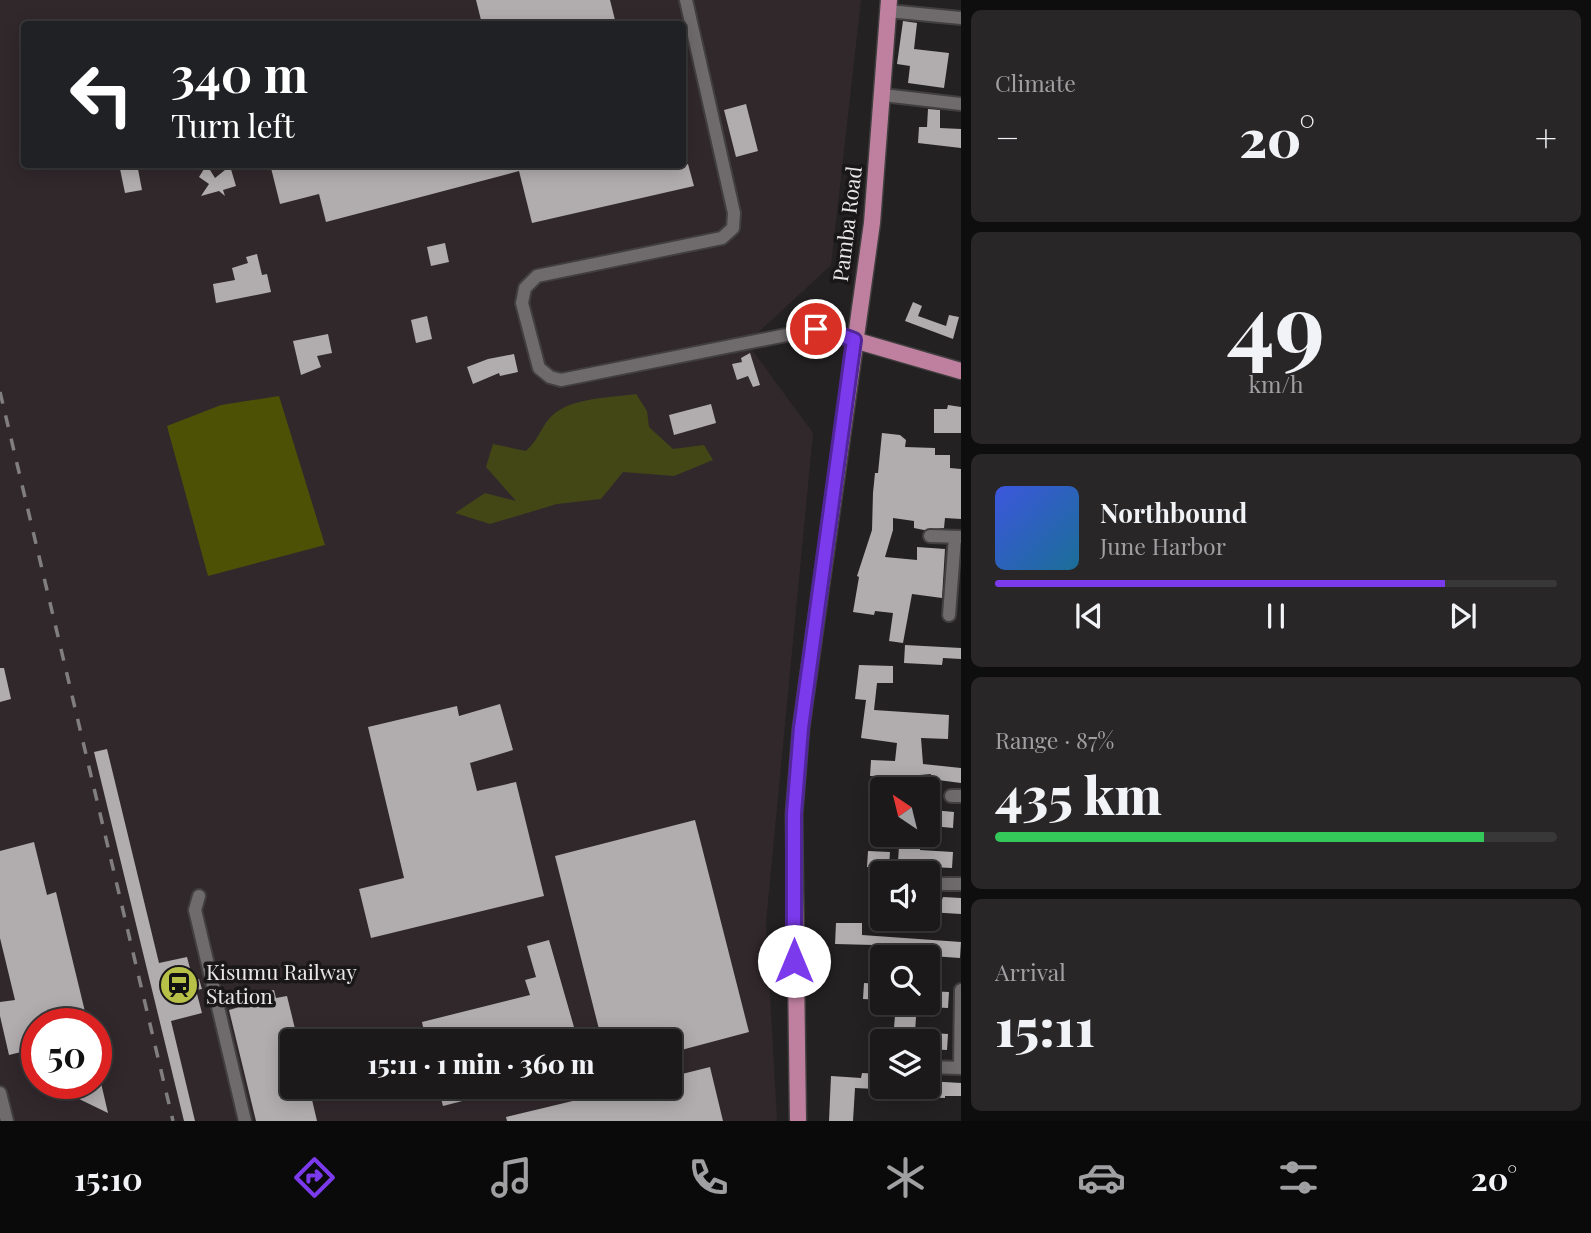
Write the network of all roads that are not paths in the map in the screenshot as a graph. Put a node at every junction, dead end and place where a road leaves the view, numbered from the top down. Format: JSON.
{"nodes":[{"id":1,"x":686,"y":0,"type":"edge"},
{"id":2,"x":888,"y":6,"type":"edge"},
{"id":3,"x":961,"y":18,"type":"edge"},
{"id":4,"x":883,"y":95,"type":"junction"},
{"id":5,"x":961,"y":104,"type":"edge"},
{"id":6,"x":854,"y":340,"type":"junction"},
{"id":7,"x":961,"y":371,"type":"edge"},
{"id":8,"x":930,"y":536,"type":"dead end"},
{"id":9,"x":958,"y":537,"type":"edge"},
{"id":10,"x":949,"y":615,"type":"dead end"},
{"id":11,"x":940,"y":884,"type":"edge"},
{"id":12,"x":961,"y":884,"type":"edge"},
{"id":13,"x":199,"y":896,"type":"dead end"},
{"id":14,"x":961,"y":990,"type":"edge"},
{"id":15,"x":940,"y":1067,"type":"edge"},
{"id":16,"x":961,"y":1068,"type":"edge"},
{"id":17,"x":0,"y":1093,"type":"edge"},
{"id":18,"x":7,"y":1121,"type":"edge"},
{"id":19,"x":245,"y":1121,"type":"edge"},
{"id":20,"x":798,"y":1121,"type":"edge"}],
"edges":[{"from":1,"to":6,"type":"street"},
{"from":2,"to":3,"type":"street"},
{"from":2,"to":4,"type":"main road","name":"Pamba Road"},
{"from":4,"to":5,"type":"street"},
{"from":4,"to":6,"type":"main road","name":"Pamba Road"},
{"from":6,"to":7,"type":"main road"},
{"from":6,"to":20,"type":"main road","name":"Pamba Road"},
{"from":8,"to":9,"type":"street"},
{"from":9,"to":10,"type":"street"},
{"from":11,"to":12,"type":"street"},
{"from":13,"to":19,"type":"street"},
{"from":14,"to":16,"type":"street"},
{"from":15,"to":16,"type":"street"},
{"from":17,"to":18,"type":"street"}]}
